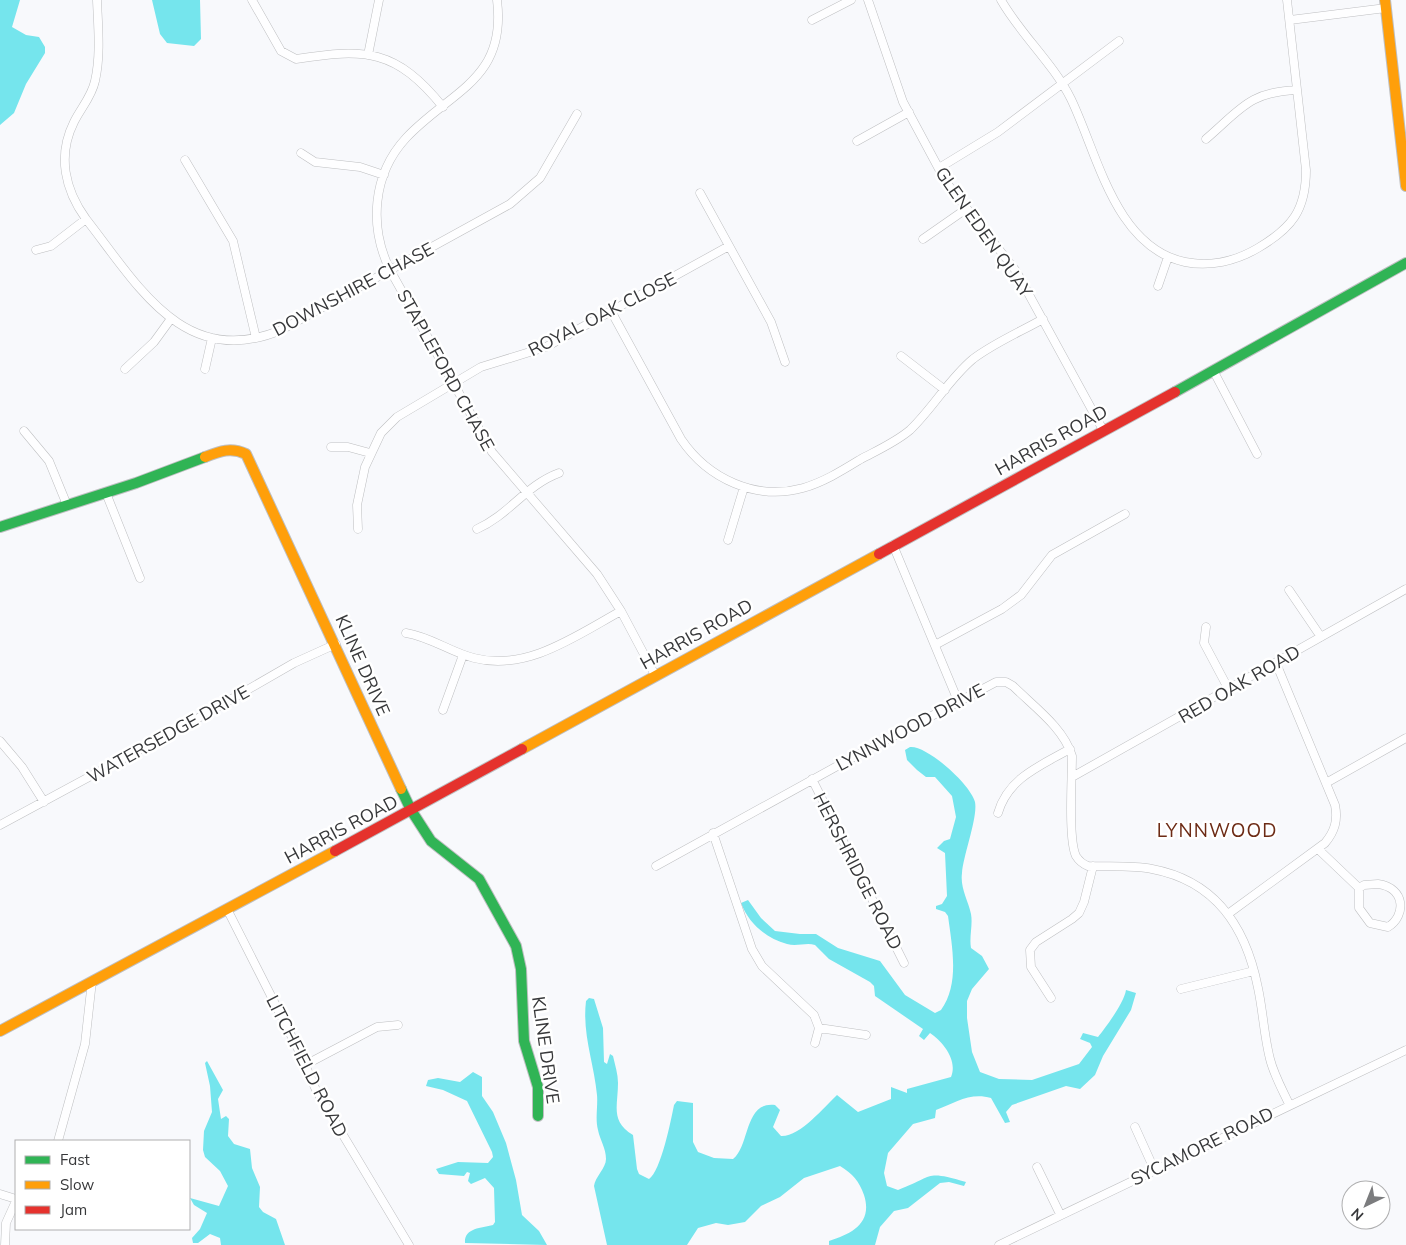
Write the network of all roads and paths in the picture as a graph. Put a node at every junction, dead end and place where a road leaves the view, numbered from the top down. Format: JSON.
{"nodes":[{"id":1,"x":97,"y":0,"type":"edge"},
{"id":2,"x":252,"y":0,"type":"edge"},
{"id":3,"x":379,"y":0,"type":"edge"},
{"id":4,"x":497,"y":0,"type":"edge"},
{"id":5,"x":851,"y":0,"type":"edge"},
{"id":6,"x":868,"y":0,"type":"edge"},
{"id":7,"x":1000,"y":0,"type":"edge"},
{"id":8,"x":1287,"y":0,"type":"edge"},
{"id":9,"x":1386,"y":4,"type":"edge"},
{"id":10,"x":812,"y":20,"type":"dead end"},
{"id":11,"x":1290,"y":20,"type":"junction"},
{"id":12,"x":1119,"y":41,"type":"dead end"},
{"id":13,"x":368,"y":55,"type":"junction"},
{"id":14,"x":1063,"y":84,"type":"junction"},
{"id":15,"x":1297,"y":90,"type":"junction"},
{"id":16,"x":443,"y":107,"type":"junction"},
{"id":17,"x":909,"y":112,"type":"junction"},
{"id":18,"x":577,"y":114,"type":"dead end"},
{"id":19,"x":1206,"y":139,"type":"dead end"},
{"id":20,"x":857,"y":141,"type":"dead end"},
{"id":21,"x":301,"y":153,"type":"dead end"},
{"id":22,"x":184,"y":160,"type":"dead end"},
{"id":23,"x":938,"y":168,"type":"junction"},
{"id":24,"x":384,"y":174,"type":"junction"},
{"id":25,"x":1406,"y":186,"type":"edge"},
{"id":26,"x":700,"y":193,"type":"dead end"},
{"id":27,"x":966,"y":209,"type":"junction"},
{"id":28,"x":86,"y":219,"type":"junction"},
{"id":29,"x":922,"y":239,"type":"dead end"},
{"id":30,"x":729,"y":246,"type":"junction"},
{"id":31,"x":36,"y":250,"type":"dead end"},
{"id":32,"x":1168,"y":257,"type":"junction"},
{"id":33,"x":1406,"y":263,"type":"edge"},
{"id":34,"x":390,"y":270,"type":"junction"},
{"id":35,"x":1158,"y":286,"type":"dead end"},
{"id":36,"x":611,"y":311,"type":"junction"},
{"id":37,"x":1043,"y":319,"type":"junction"},
{"id":38,"x":170,"y":320,"type":"junction"},
{"id":39,"x":212,"y":338,"type":"junction"},
{"id":40,"x":256,"y":338,"type":"junction"},
{"id":41,"x":902,"y":356,"type":"dead end"},
{"id":42,"x":785,"y":362,"type":"dead end"},
{"id":43,"x":125,"y":369,"type":"dead end"},
{"id":44,"x":205,"y":369,"type":"dead end"},
{"id":45,"x":1213,"y":370,"type":"junction"},
{"id":46,"x":452,"y":383,"type":"junction"},
{"id":47,"x":945,"y":390,"type":"junction"},
{"id":48,"x":1103,"y":430,"type":"junction"},
{"id":49,"x":24,"y":431,"type":"dead end"},
{"id":50,"x":331,"y":447,"type":"dead end"},
{"id":51,"x":370,"y":454,"type":"junction"},
{"id":52,"x":1258,"y":454,"type":"dead end"},
{"id":53,"x":559,"y":473,"type":"dead end"},
{"id":54,"x":744,"y":487,"type":"junction"},
{"id":55,"x":525,"y":492,"type":"junction"},
{"id":56,"x":106,"y":493,"type":"junction"},
{"id":57,"x":67,"y":505,"type":"junction"},
{"id":58,"x":1125,"y":514,"type":"dead end"},
{"id":59,"x":0,"y":527,"type":"edge"},
{"id":60,"x":358,"y":529,"type":"dead end"},
{"id":61,"x":477,"y":529,"type":"dead end"},
{"id":62,"x":728,"y":540,"type":"dead end"},
{"id":63,"x":893,"y":545,"type":"junction"},
{"id":64,"x":140,"y":578,"type":"dead end"},
{"id":65,"x":1406,"y":589,"type":"edge"},
{"id":66,"x":1289,"y":590,"type":"dead end"},
{"id":67,"x":621,"y":610,"type":"junction"},
{"id":68,"x":1206,"y":627,"type":"dead end"},
{"id":69,"x":406,"y":634,"type":"dead end"},
{"id":70,"x":1321,"y":637,"type":"junction"},
{"id":71,"x":336,"y":644,"type":"junction"},
{"id":72,"x":935,"y":645,"type":"junction"},
{"id":73,"x":464,"y":655,"type":"junction"},
{"id":74,"x":1276,"y":663,"type":"junction"},
{"id":75,"x":655,"y":675,"type":"junction"},
{"id":76,"x":1229,"y":690,"type":"junction"},
{"id":77,"x":958,"y":701,"type":"junction"},
{"id":78,"x":443,"y":710,"type":"dead end"},
{"id":79,"x":1406,"y":738,"type":"edge"},
{"id":80,"x":0,"y":741,"type":"edge"},
{"id":81,"x":1070,"y":749,"type":"junction"},
{"id":82,"x":1072,"y":777,"type":"junction"},
{"id":83,"x":812,"y":780,"type":"junction"},
{"id":84,"x":1326,"y":783,"type":"junction"},
{"id":85,"x":44,"y":802,"type":"junction"},
{"id":86,"x":411,"y":810,"type":"junction"},
{"id":87,"x":998,"y":813,"type":"dead end"},
{"id":88,"x":0,"y":826,"type":"edge"},
{"id":89,"x":713,"y":833,"type":"junction"},
{"id":90,"x":1318,"y":849,"type":"junction"},
{"id":91,"x":656,"y":866,"type":"dead end"},
{"id":92,"x":1093,"y":866,"type":"junction"},
{"id":93,"x":1359,"y":888,"type":"junction"},
{"id":94,"x":227,"y":909,"type":"junction"},
{"id":95,"x":1228,"y":914,"type":"junction"},
{"id":96,"x":904,"y":963,"type":"dead end"},
{"id":97,"x":1254,"y":970,"type":"junction"},
{"id":98,"x":92,"y":981,"type":"junction"},
{"id":99,"x":1181,"y":989,"type":"dead end"},
{"id":100,"x":1051,"y":998,"type":"dead end"},
{"id":101,"x":398,"y":1025,"type":"dead end"},
{"id":102,"x":819,"y":1028,"type":"junction"},
{"id":103,"x":0,"y":1032,"type":"edge"},
{"id":104,"x":866,"y":1035,"type":"dead end"},
{"id":105,"x":815,"y":1043,"type":"dead end"},
{"id":106,"x":1406,"y":1050,"type":"edge"},
{"id":107,"x":305,"y":1065,"type":"junction"},
{"id":108,"x":1289,"y":1104,"type":"junction"},
{"id":109,"x":538,"y":1116,"type":"dead end"},
{"id":110,"x":1135,"y":1127,"type":"dead end"},
{"id":111,"x":58,"y":1140,"type":"edge"},
{"id":112,"x":1037,"y":1167,"type":"dead end"},
{"id":113,"x":1154,"y":1169,"type":"junction"},
{"id":114,"x":0,"y":1194,"type":"edge"},
{"id":115,"x":15,"y":1200,"type":"edge"},
{"id":116,"x":15,"y":1202,"type":"edge"},
{"id":117,"x":1060,"y":1214,"type":"junction"},
{"id":118,"x":5,"y":1245,"type":"edge"},
{"id":119,"x":409,"y":1245,"type":"edge"},
{"id":120,"x":999,"y":1245,"type":"edge"}],
"edges":[{"from":1,"to":28,"type":"street","name":"DOWNSHIRE CHASE"},
{"from":2,"to":13,"type":"street"},
{"from":3,"to":13,"type":"street"},
{"from":4,"to":16,"type":"street","name":"STAPLEFORD CHASE"},
{"from":5,"to":10,"type":"street"},
{"from":6,"to":17,"type":"street","name":"GLEN EDEN QUAY"},
{"from":7,"to":14,"type":"street"},
{"from":8,"to":11,"type":"street"},
{"from":9,"to":11,"type":"street"},
{"from":9,"to":25,"type":"street"},
{"from":11,"to":15,"type":"street"},
{"from":12,"to":14,"type":"street"},
{"from":13,"to":16,"type":"street"},
{"from":14,"to":23,"type":"street"},
{"from":14,"to":32,"type":"street"},
{"from":15,"to":19,"type":"street"},
{"from":15,"to":32,"type":"street"},
{"from":16,"to":24,"type":"street","name":"STAPLEFORD CHASE"},
{"from":17,"to":20,"type":"street"},
{"from":17,"to":23,"type":"street","name":"GLEN EDEN QUAY"},
{"from":18,"to":34,"type":"street","name":"DOWNSHIRE CHASE"},
{"from":21,"to":24,"type":"street"},
{"from":22,"to":40,"type":"street"},
{"from":23,"to":27,"type":"street","name":"GLEN EDEN QUAY"},
{"from":24,"to":34,"type":"street","name":"STAPLEFORD CHASE"},
{"from":26,"to":30,"type":"street"},
{"from":27,"to":29,"type":"street"},
{"from":27,"to":37,"type":"street","name":"GLEN EDEN QUAY"},
{"from":28,"to":31,"type":"street"},
{"from":28,"to":38,"type":"street","name":"DOWNSHIRE CHASE"},
{"from":30,"to":36,"type":"street","name":"ROYAL OAK CLOSE"},
{"from":30,"to":42,"type":"street"},
{"from":32,"to":35,"type":"street"},
{"from":33,"to":45,"type":"street","name":"HARRIS ROAD"},
{"from":34,"to":40,"type":"street","name":"DOWNSHIRE CHASE"},
{"from":34,"to":46,"type":"street","name":"STAPLEFORD CHASE"},
{"from":36,"to":46,"type":"street","name":"ROYAL OAK CLOSE"},
{"from":36,"to":54,"type":"street"},
{"from":37,"to":47,"type":"street"},
{"from":37,"to":48,"type":"street","name":"GLEN EDEN QUAY"},
{"from":38,"to":39,"type":"street","name":"DOWNSHIRE CHASE"},
{"from":38,"to":43,"type":"street"},
{"from":39,"to":40,"type":"street","name":"DOWNSHIRE CHASE"},
{"from":39,"to":44,"type":"street"},
{"from":41,"to":47,"type":"street"},
{"from":45,"to":48,"type":"street","name":"HARRIS ROAD"},
{"from":45,"to":52,"type":"street"},
{"from":46,"to":51,"type":"street","name":"ROYAL OAK CLOSE"},
{"from":46,"to":55,"type":"street","name":"STAPLEFORD CHASE"},
{"from":47,"to":54,"type":"street"},
{"from":48,"to":63,"type":"street","name":"HARRIS ROAD"},
{"from":49,"to":57,"type":"street"},
{"from":50,"to":51,"type":"street"},
{"from":51,"to":60,"type":"street","name":"ROYAL OAK CLOSE"},
{"from":53,"to":55,"type":"street"},
{"from":54,"to":62,"type":"street"},
{"from":55,"to":61,"type":"street"},
{"from":55,"to":67,"type":"street","name":"STAPLEFORD CHASE"},
{"from":56,"to":57,"type":"street","name":"KLINE DRIVE"},
{"from":56,"to":64,"type":"street"},
{"from":56,"to":71,"type":"street","name":"KLINE DRIVE"},
{"from":57,"to":59,"type":"street","name":"KLINE DRIVE"},
{"from":58,"to":72,"type":"street"},
{"from":63,"to":72,"type":"street"},
{"from":63,"to":75,"type":"street","name":"HARRIS ROAD"},
{"from":65,"to":70,"type":"street","name":"RED OAK ROAD"},
{"from":66,"to":70,"type":"street"},
{"from":67,"to":73,"type":"street"},
{"from":67,"to":75,"type":"street","name":"STAPLEFORD CHASE"},
{"from":68,"to":76,"type":"street"},
{"from":69,"to":73,"type":"street"},
{"from":70,"to":74,"type":"street","name":"RED OAK ROAD"},
{"from":71,"to":85,"type":"street","name":"WATERSEDGE DRIVE"},
{"from":71,"to":86,"type":"street","name":"KLINE DRIVE"},
{"from":72,"to":77,"type":"street"},
{"from":73,"to":78,"type":"street"},
{"from":74,"to":76,"type":"street","name":"RED OAK ROAD"},
{"from":74,"to":84,"type":"street"},
{"from":75,"to":86,"type":"street","name":"HARRIS ROAD"},
{"from":76,"to":82,"type":"street","name":"RED OAK ROAD"},
{"from":77,"to":81,"type":"street","name":"LYNNWOOD DRIVE"},
{"from":77,"to":83,"type":"street","name":"LYNNWOOD DRIVE"},
{"from":79,"to":84,"type":"street"},
{"from":80,"to":85,"type":"street"},
{"from":81,"to":82,"type":"street"},
{"from":81,"to":87,"type":"street"},
{"from":82,"to":92,"type":"street"},
{"from":83,"to":89,"type":"street","name":"LYNNWOOD DRIVE"},
{"from":83,"to":96,"type":"street","name":"HERSHRIDGE ROAD"},
{"from":84,"to":90,"type":"street"},
{"from":85,"to":88,"type":"street","name":"WATERSEDGE DRIVE"},
{"from":86,"to":94,"type":"street","name":"HARRIS ROAD"},
{"from":86,"to":109,"type":"street","name":"KLINE DRIVE"},
{"from":89,"to":91,"type":"street","name":"LYNNWOOD DRIVE"},
{"from":89,"to":102,"type":"street"},
{"from":90,"to":93,"type":"street"},
{"from":90,"to":95,"type":"street"},
{"from":92,"to":95,"type":"street"},
{"from":92,"to":100,"type":"street"},
{"from":93,"to":93,"type":"street"},
{"from":94,"to":98,"type":"street","name":"HARRIS ROAD"},
{"from":94,"to":107,"type":"street","name":"LITCHFIELD ROAD"},
{"from":95,"to":97,"type":"street"},
{"from":97,"to":99,"type":"street"},
{"from":97,"to":108,"type":"street"},
{"from":98,"to":103,"type":"street","name":"HARRIS ROAD"},
{"from":98,"to":111,"type":"street"},
{"from":101,"to":107,"type":"street"},
{"from":102,"to":104,"type":"street"},
{"from":102,"to":105,"type":"street"},
{"from":106,"to":108,"type":"street","name":"SYCAMORE ROAD"},
{"from":107,"to":119,"type":"street","name":"LITCHFIELD ROAD"},
{"from":108,"to":113,"type":"street","name":"SYCAMORE ROAD"},
{"from":110,"to":113,"type":"street"},
{"from":112,"to":117,"type":"street"},
{"from":113,"to":117,"type":"street","name":"SYCAMORE ROAD"},
{"from":114,"to":115,"type":"street"},
{"from":116,"to":118,"type":"street"},
{"from":117,"to":120,"type":"street","name":"SYCAMORE ROAD"}]}
